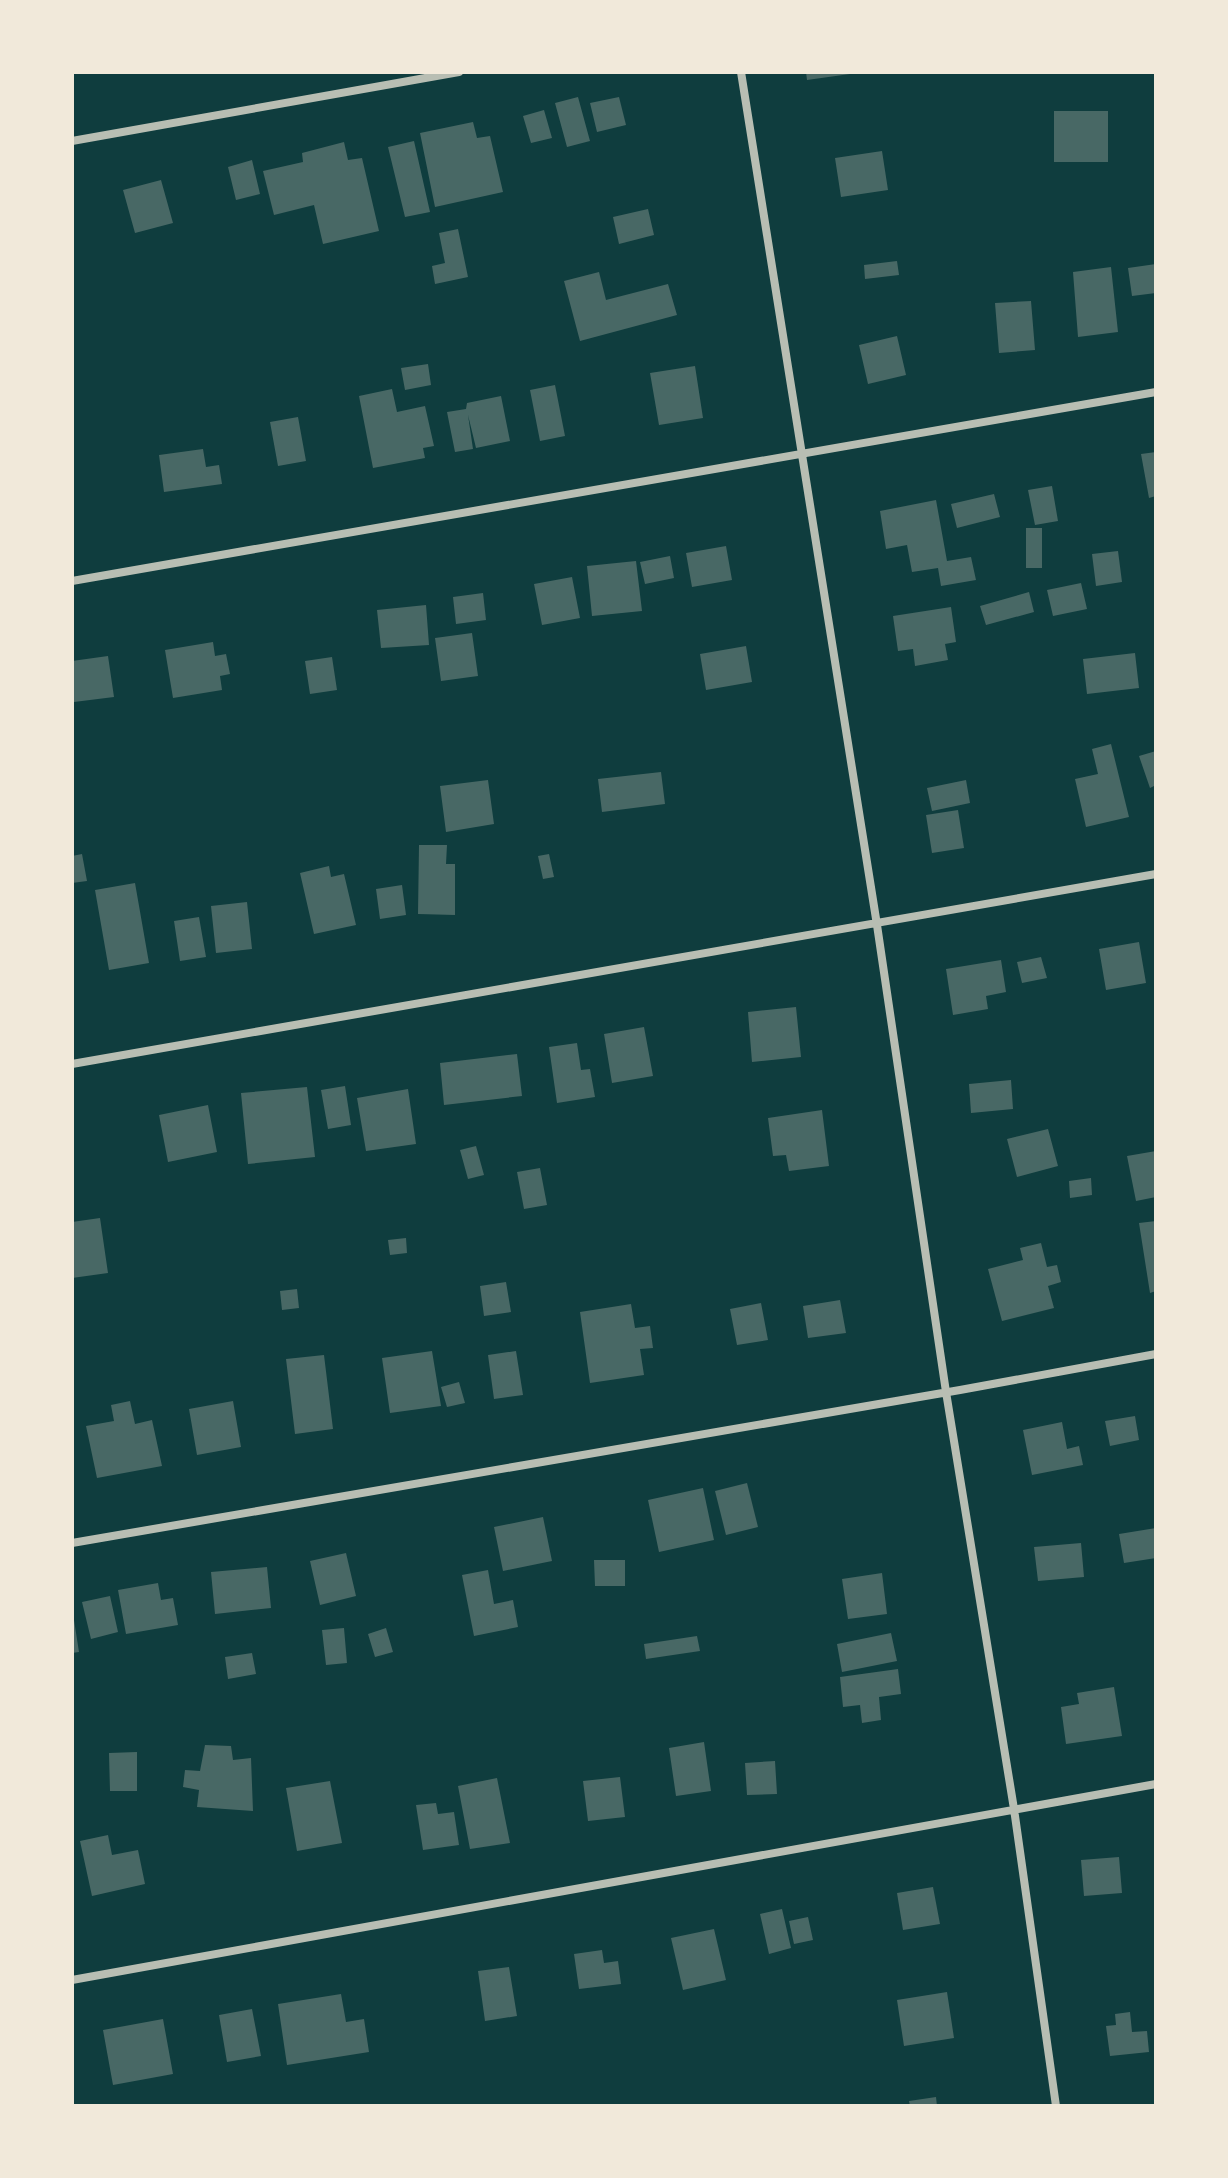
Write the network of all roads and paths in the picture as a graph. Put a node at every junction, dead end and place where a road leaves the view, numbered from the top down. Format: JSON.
{"nodes":[{"id":1,"x":459,"y":72,"type":"edge"},
{"id":2,"x":741,"y":72,"type":"edge"},
{"id":3,"x":72,"y":141,"type":"edge"},
{"id":4,"x":1156,"y":392,"type":"edge"},
{"id":5,"x":804,"y":455,"type":"junction"},
{"id":6,"x":72,"y":581,"type":"edge"},
{"id":7,"x":1156,"y":874,"type":"edge"},
{"id":8,"x":877,"y":925,"type":"junction"},
{"id":9,"x":72,"y":1064,"type":"edge"},
{"id":10,"x":1156,"y":1354,"type":"edge"},
{"id":11,"x":946,"y":1392,"type":"junction"},
{"id":12,"x":72,"y":1543,"type":"edge"},
{"id":13,"x":1156,"y":1784,"type":"edge"},
{"id":14,"x":1014,"y":1809,"type":"junction"},
{"id":15,"x":72,"y":1980,"type":"edge"},
{"id":16,"x":1056,"y":2106,"type":"edge"}],
"edges":[{"from":1,"to":3,"type":"street"},
{"from":2,"to":5,"type":"street"},
{"from":4,"to":5,"type":"street"},
{"from":5,"to":6,"type":"street"},
{"from":5,"to":8,"type":"street"},
{"from":7,"to":8,"type":"street"},
{"from":8,"to":9,"type":"street"},
{"from":8,"to":11,"type":"street"},
{"from":10,"to":11,"type":"street"},
{"from":11,"to":12,"type":"street"},
{"from":11,"to":14,"type":"street"},
{"from":13,"to":14,"type":"street"},
{"from":14,"to":15,"type":"street"},
{"from":14,"to":16,"type":"street"}]}
